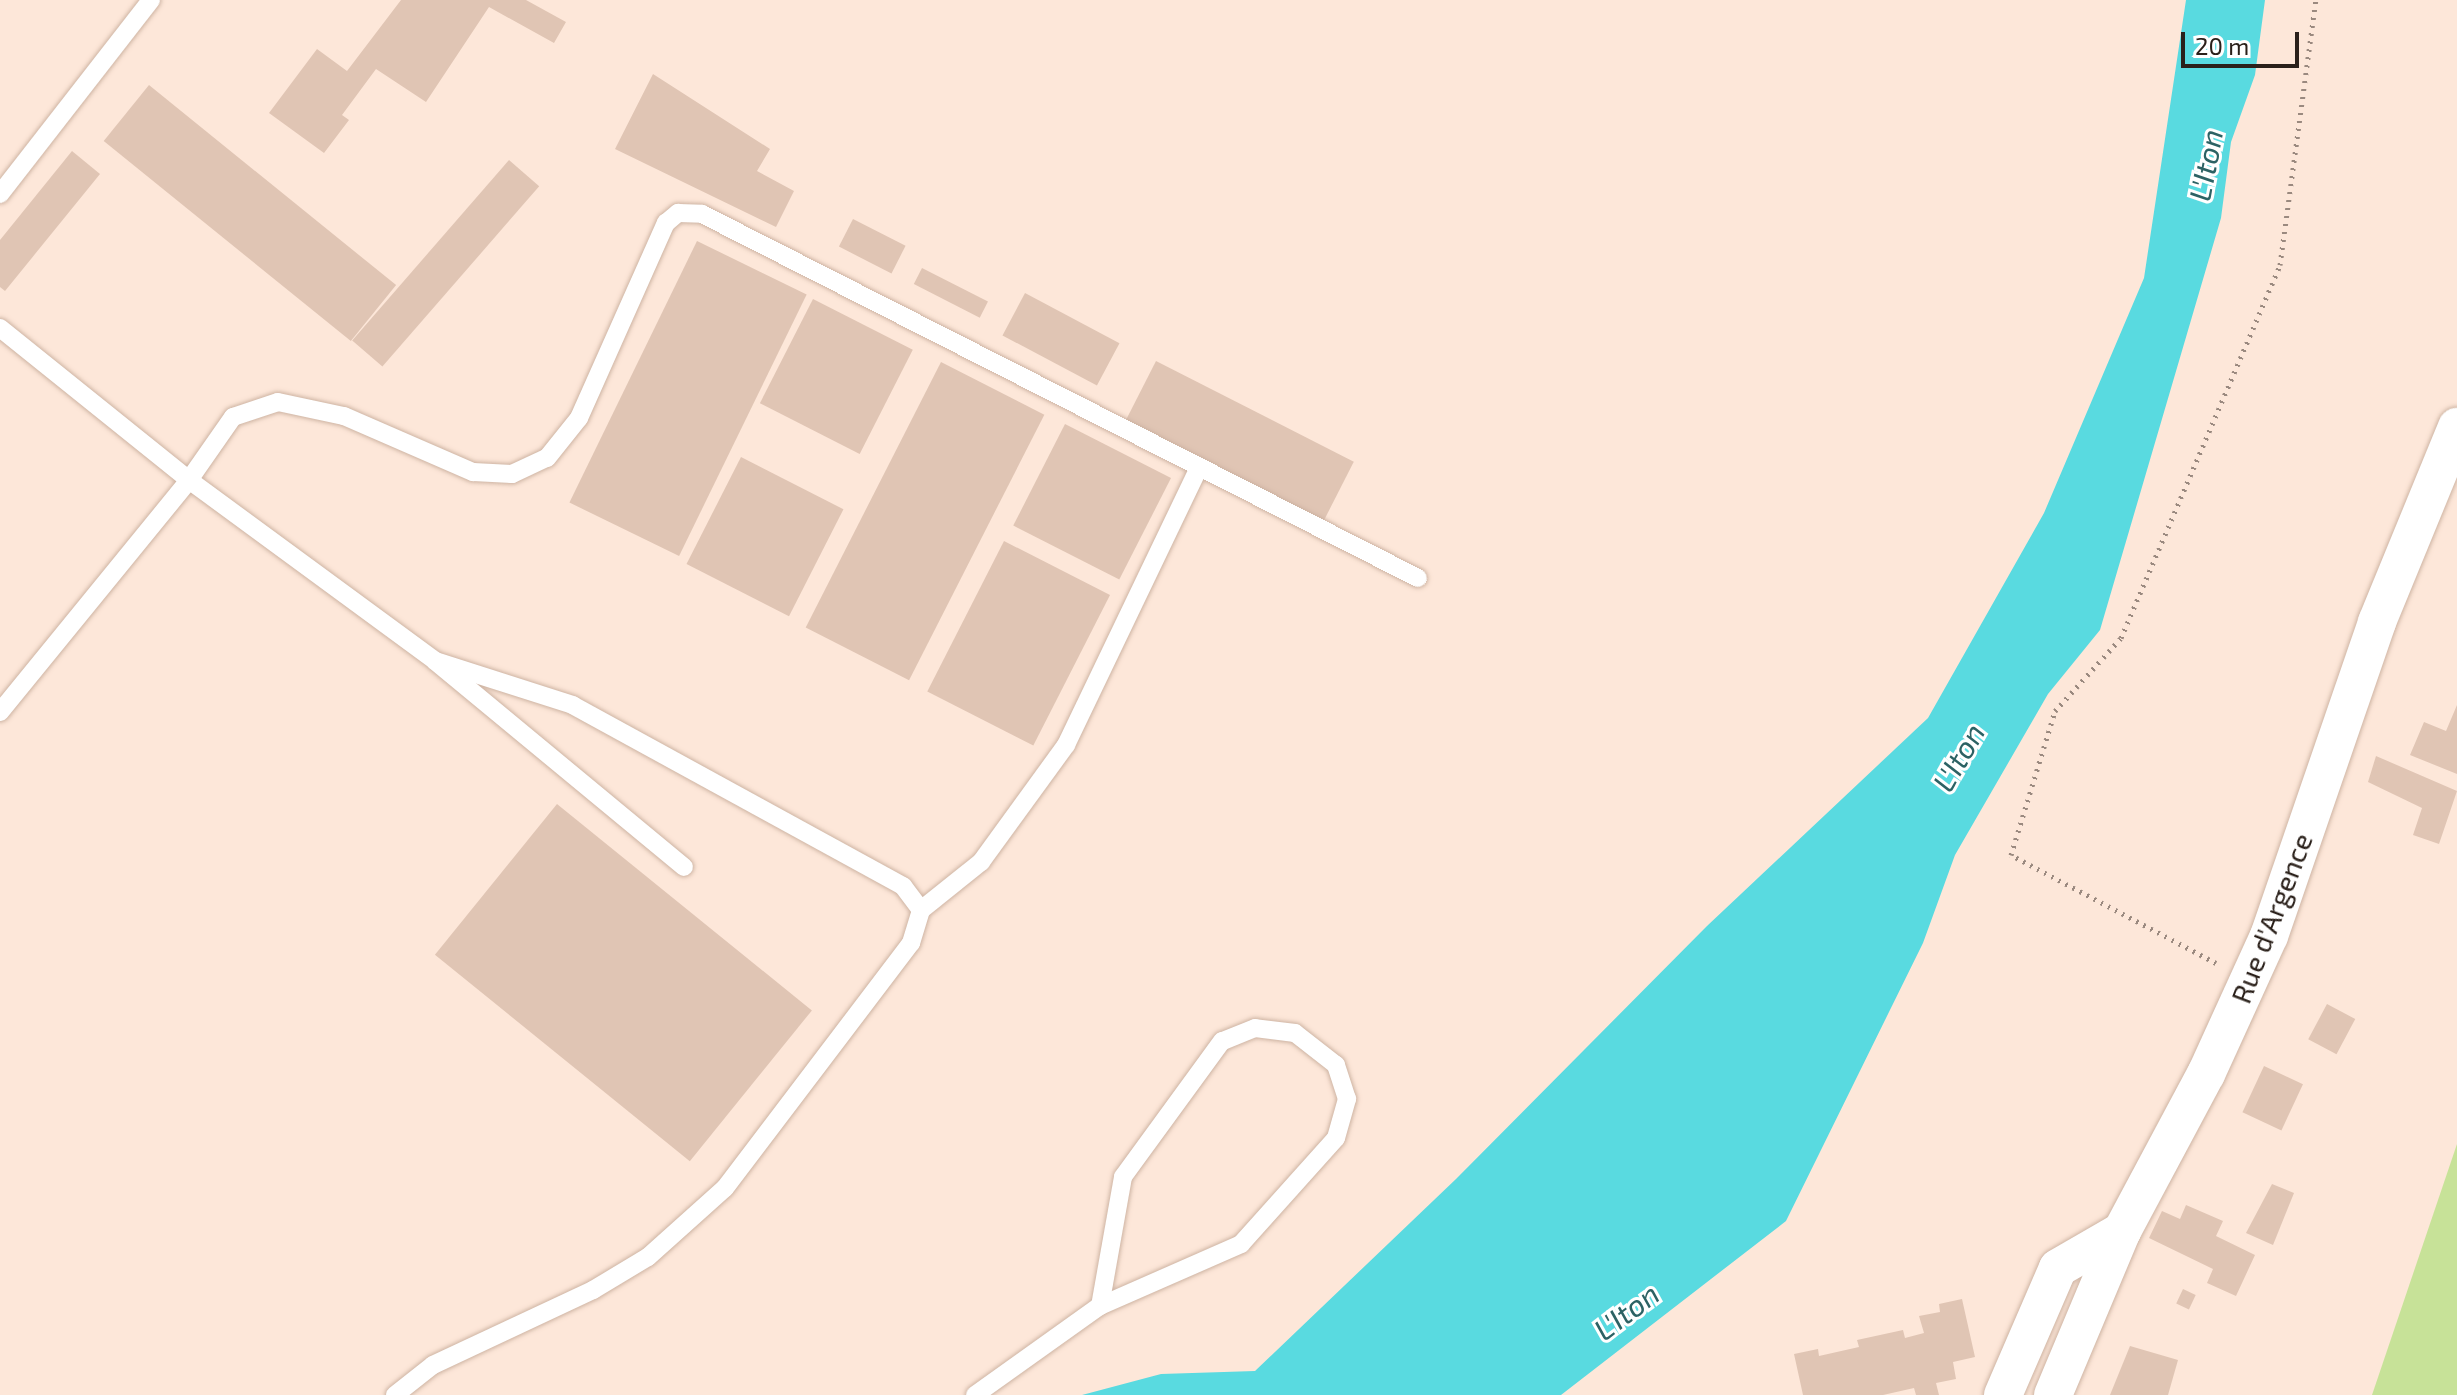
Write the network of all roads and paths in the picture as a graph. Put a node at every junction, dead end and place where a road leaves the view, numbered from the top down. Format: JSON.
{"nodes":[{"id":1,"x":151,"y":0,"type":"edge"},
{"id":2,"x":2316,"y":0,"type":"edge"},
{"id":3,"x":0,"y":194,"type":"edge"},
{"id":4,"x":0,"y":328,"type":"edge"},
{"id":5,"x":2457,"y":427,"type":"edge"},
{"id":6,"x":1199,"y":468,"type":"junction"},
{"id":7,"x":189,"y":480,"type":"junction"},
{"id":8,"x":1418,"y":578,"type":"dead end"},
{"id":9,"x":435,"y":661,"type":"junction"},
{"id":10,"x":0,"y":712,"type":"edge"},
{"id":11,"x":684,"y":867,"type":"dead end"},
{"id":12,"x":921,"y":910,"type":"junction"},
{"id":13,"x":2248,"y":980,"type":"junction"},
{"id":14,"x":2122,"y":1231,"type":"junction"},
{"id":15,"x":1100,"y":1306,"type":"junction"},
{"id":16,"x":395,"y":1395,"type":"edge"},
{"id":17,"x":975,"y":1395,"type":"edge"},
{"id":18,"x":2003,"y":1395,"type":"edge"},
{"id":19,"x":2053,"y":1395,"type":"edge"}],
"edges":[{"from":1,"to":3,"type":"lane"},
{"from":2,"to":13,"type":"path"},
{"from":4,"to":7,"type":"lane"},
{"from":5,"to":13,"type":"street","name":"Rue d'Argence"},
{"from":6,"to":7,"type":"lane"},
{"from":6,"to":8,"type":"lane"},
{"from":6,"to":12,"type":"lane"},
{"from":7,"to":9,"type":"lane"},
{"from":7,"to":10,"type":"lane"},
{"from":9,"to":11,"type":"lane"},
{"from":9,"to":12,"type":"lane"},
{"from":12,"to":16,"type":"lane"},
{"from":13,"to":14,"type":"street","name":"Rue d'Argence"},
{"from":14,"to":18,"type":"street"},
{"from":14,"to":19,"type":"street","name":"Rue d'Argence"},
{"from":15,"to":15,"type":"lane"},
{"from":15,"to":17,"type":"lane"}]}
